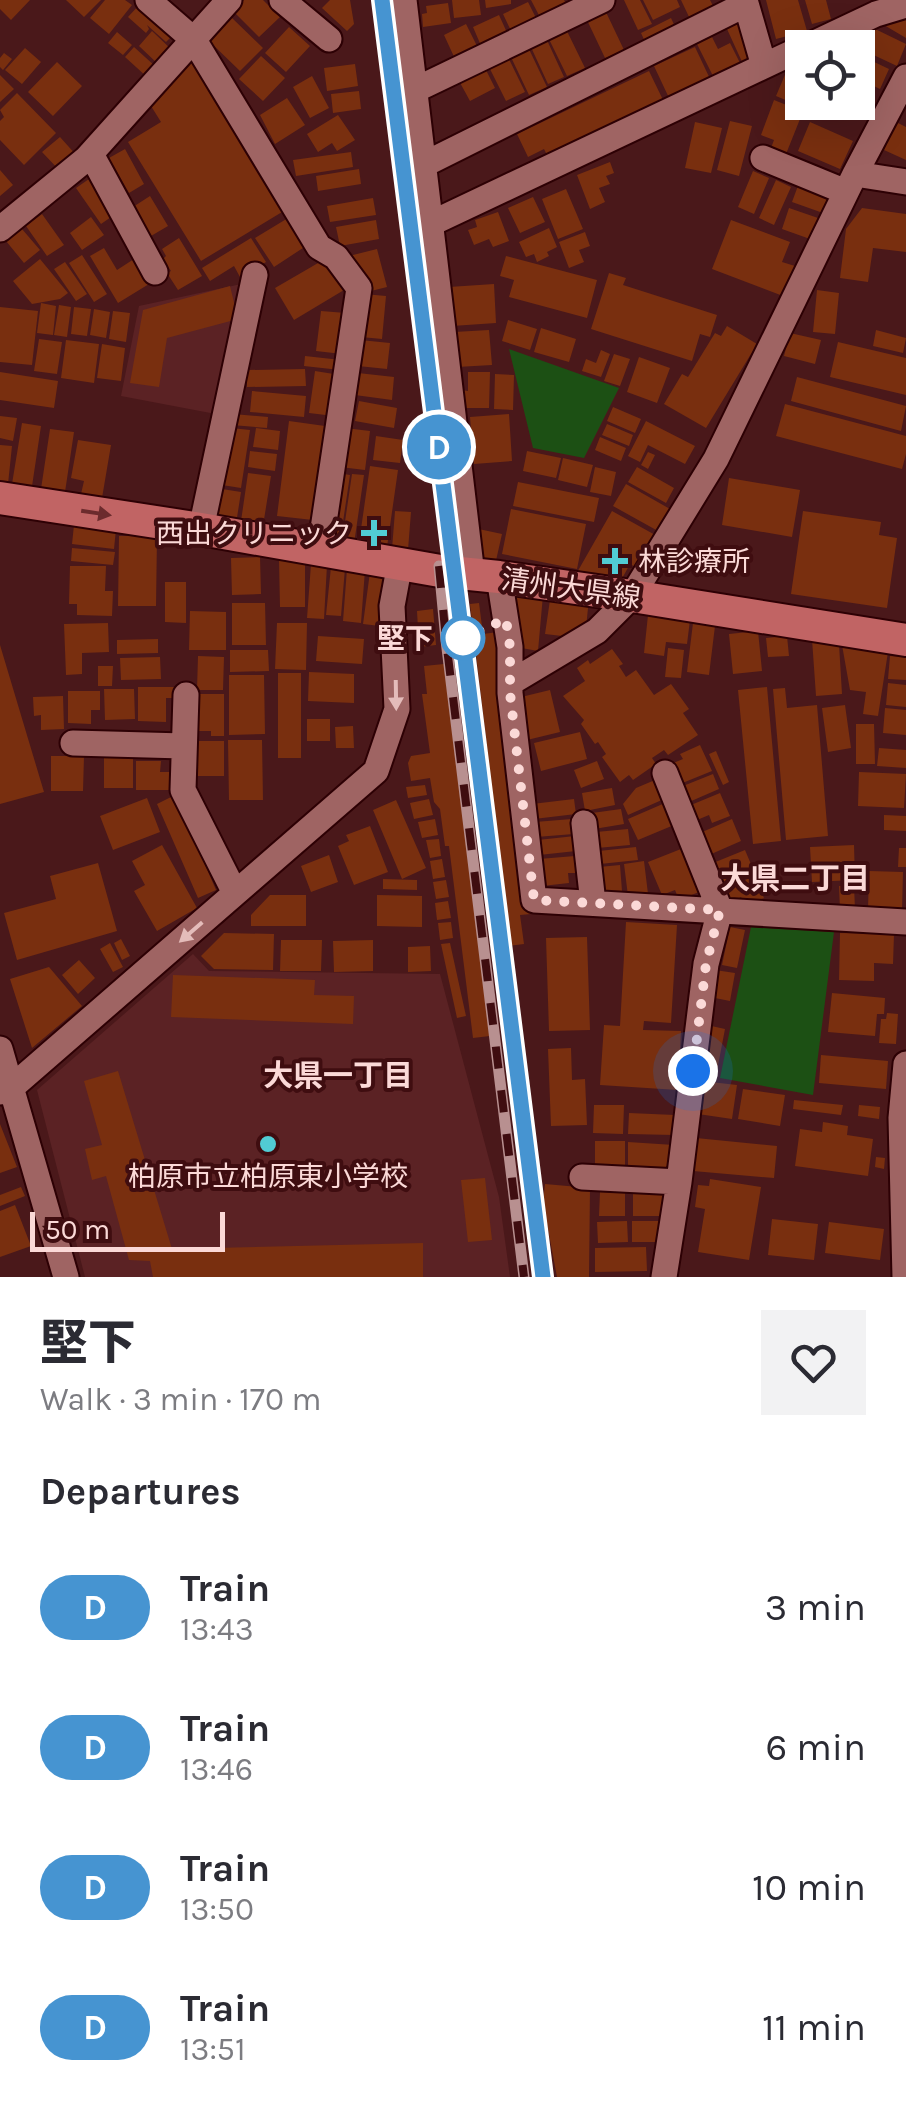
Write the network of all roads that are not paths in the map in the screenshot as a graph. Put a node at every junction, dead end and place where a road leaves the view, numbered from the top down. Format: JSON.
{"nodes":[{"id":1,"x":148,"y":0,"type":"edge"},
{"id":2,"x":229,"y":0,"type":"edge"},
{"id":3,"x":282,"y":0,"type":"edge"},
{"id":4,"x":404,"y":0,"type":"edge"},
{"id":5,"x":602,"y":0,"type":"edge"},
{"id":6,"x":745,"y":2,"type":"edge"},
{"id":7,"x":906,"y":5,"type":"edge"},
{"id":8,"x":842,"y":30,"type":"edge"},
{"id":9,"x":330,"y":39,"type":"dead end"},
{"id":10,"x":194,"y":40,"type":"junction"},
{"id":11,"x":785,"y":57,"type":"edge"},
{"id":12,"x":764,"y":66,"type":"junction"},
{"id":13,"x":906,"y":76,"type":"edge"},
{"id":14,"x":415,"y":90,"type":"junction"},
{"id":15,"x":91,"y":154,"type":"junction"},
{"id":16,"x":763,"y":158,"type":"dead end"},
{"id":17,"x":424,"y":165,"type":"junction"},
{"id":18,"x":906,"y":182,"type":"edge"},
{"id":19,"x":851,"y":183,"type":"junction"},
{"id":20,"x":430,"y":224,"type":"junction"},
{"id":21,"x":0,"y":229,"type":"edge"},
{"id":22,"x":155,"y":272,"type":"dead end"},
{"id":23,"x":254,"y":275,"type":"dead end"},
{"id":24,"x":0,"y":498,"type":"edge"},
{"id":25,"x":201,"y":530,"type":"junction"},
{"id":26,"x":320,"y":550,"type":"junction"},
{"id":27,"x":400,"y":564,"type":"junction"},
{"id":28,"x":486,"y":576,"type":"junction"},
{"id":29,"x":632,"y":596,"type":"junction"},
{"id":30,"x":906,"y":640,"type":"edge"},
{"id":31,"x":510,"y":683,"type":"junction"},
{"id":32,"x":186,"y":695,"type":"dead end"},
{"id":33,"x":73,"y":743,"type":"dead end"},
{"id":34,"x":184,"y":746,"type":"junction"},
{"id":35,"x":665,"y":773,"type":"dead end"},
{"id":36,"x":584,"y":823,"type":"dead end"},
{"id":37,"x":236,"y":894,"type":"junction"},
{"id":38,"x":593,"y":903,"type":"junction"},
{"id":39,"x":720,"y":910,"type":"junction"},
{"id":40,"x":906,"y":922,"type":"edge"},
{"id":41,"x":0,"y":1049,"type":"edge"},
{"id":42,"x":906,"y":1064,"type":"edge"},
{"id":43,"x":6,"y":1090,"type":"edge"},
{"id":44,"x":582,"y":1177,"type":"dead end"},
{"id":45,"x":679,"y":1182,"type":"junction"},
{"id":46,"x":66,"y":1277,"type":"edge"},
{"id":47,"x":664,"y":1277,"type":"edge"},
{"id":48,"x":905,"y":1277,"type":"edge"}],
"edges":[{"from":1,"to":10,"type":"street"},
{"from":2,"to":10,"type":"street"},
{"from":3,"to":9,"type":"street"},
{"from":4,"to":14,"type":"street"},
{"from":5,"to":14,"type":"street"},
{"from":6,"to":12,"type":"street"},
{"from":6,"to":17,"type":"street"},
{"from":7,"to":8,"type":"street"},
{"from":10,"to":15,"type":"street"},
{"from":10,"to":26,"type":"street"},
{"from":11,"to":12,"type":"street"},
{"from":12,"to":20,"type":"street"},
{"from":13,"to":19,"type":"street"},
{"from":14,"to":17,"type":"street"},
{"from":15,"to":21,"type":"street"},
{"from":15,"to":22,"type":"street"},
{"from":16,"to":19,"type":"street"},
{"from":17,"to":20,"type":"street"},
{"from":18,"to":19,"type":"street"},
{"from":19,"to":29,"type":"street"},
{"from":20,"to":28,"type":"street"},
{"from":23,"to":25,"type":"street"},
{"from":24,"to":25,"type":"main road","name":"清州大県線","one_way":true},
{"from":25,"to":26,"type":"main road","name":"清州大県線"},
{"from":26,"to":27,"type":"main road","name":"清州大県線"},
{"from":27,"to":28,"type":"main road","name":"清州大県線"},
{"from":27,"to":37,"type":"street","one_way":true},
{"from":28,"to":29,"type":"main road","name":"清州大県線"},
{"from":28,"to":31,"type":"street"},
{"from":29,"to":30,"type":"main road","name":"清州大県線"},
{"from":29,"to":31,"type":"street"},
{"from":31,"to":38,"type":"street"},
{"from":32,"to":34,"type":"street"},
{"from":33,"to":34,"type":"street"},
{"from":34,"to":37,"type":"street"},
{"from":35,"to":39,"type":"street"},
{"from":36,"to":38,"type":"street"},
{"from":37,"to":43,"type":"street","one_way":true},
{"from":38,"to":39,"type":"street"},
{"from":39,"to":40,"type":"street"},
{"from":39,"to":45,"type":"street"},
{"from":41,"to":43,"type":"street"},
{"from":42,"to":48,"type":"street"},
{"from":43,"to":46,"type":"street"},
{"from":44,"to":45,"type":"street"},
{"from":45,"to":47,"type":"street"}]}
